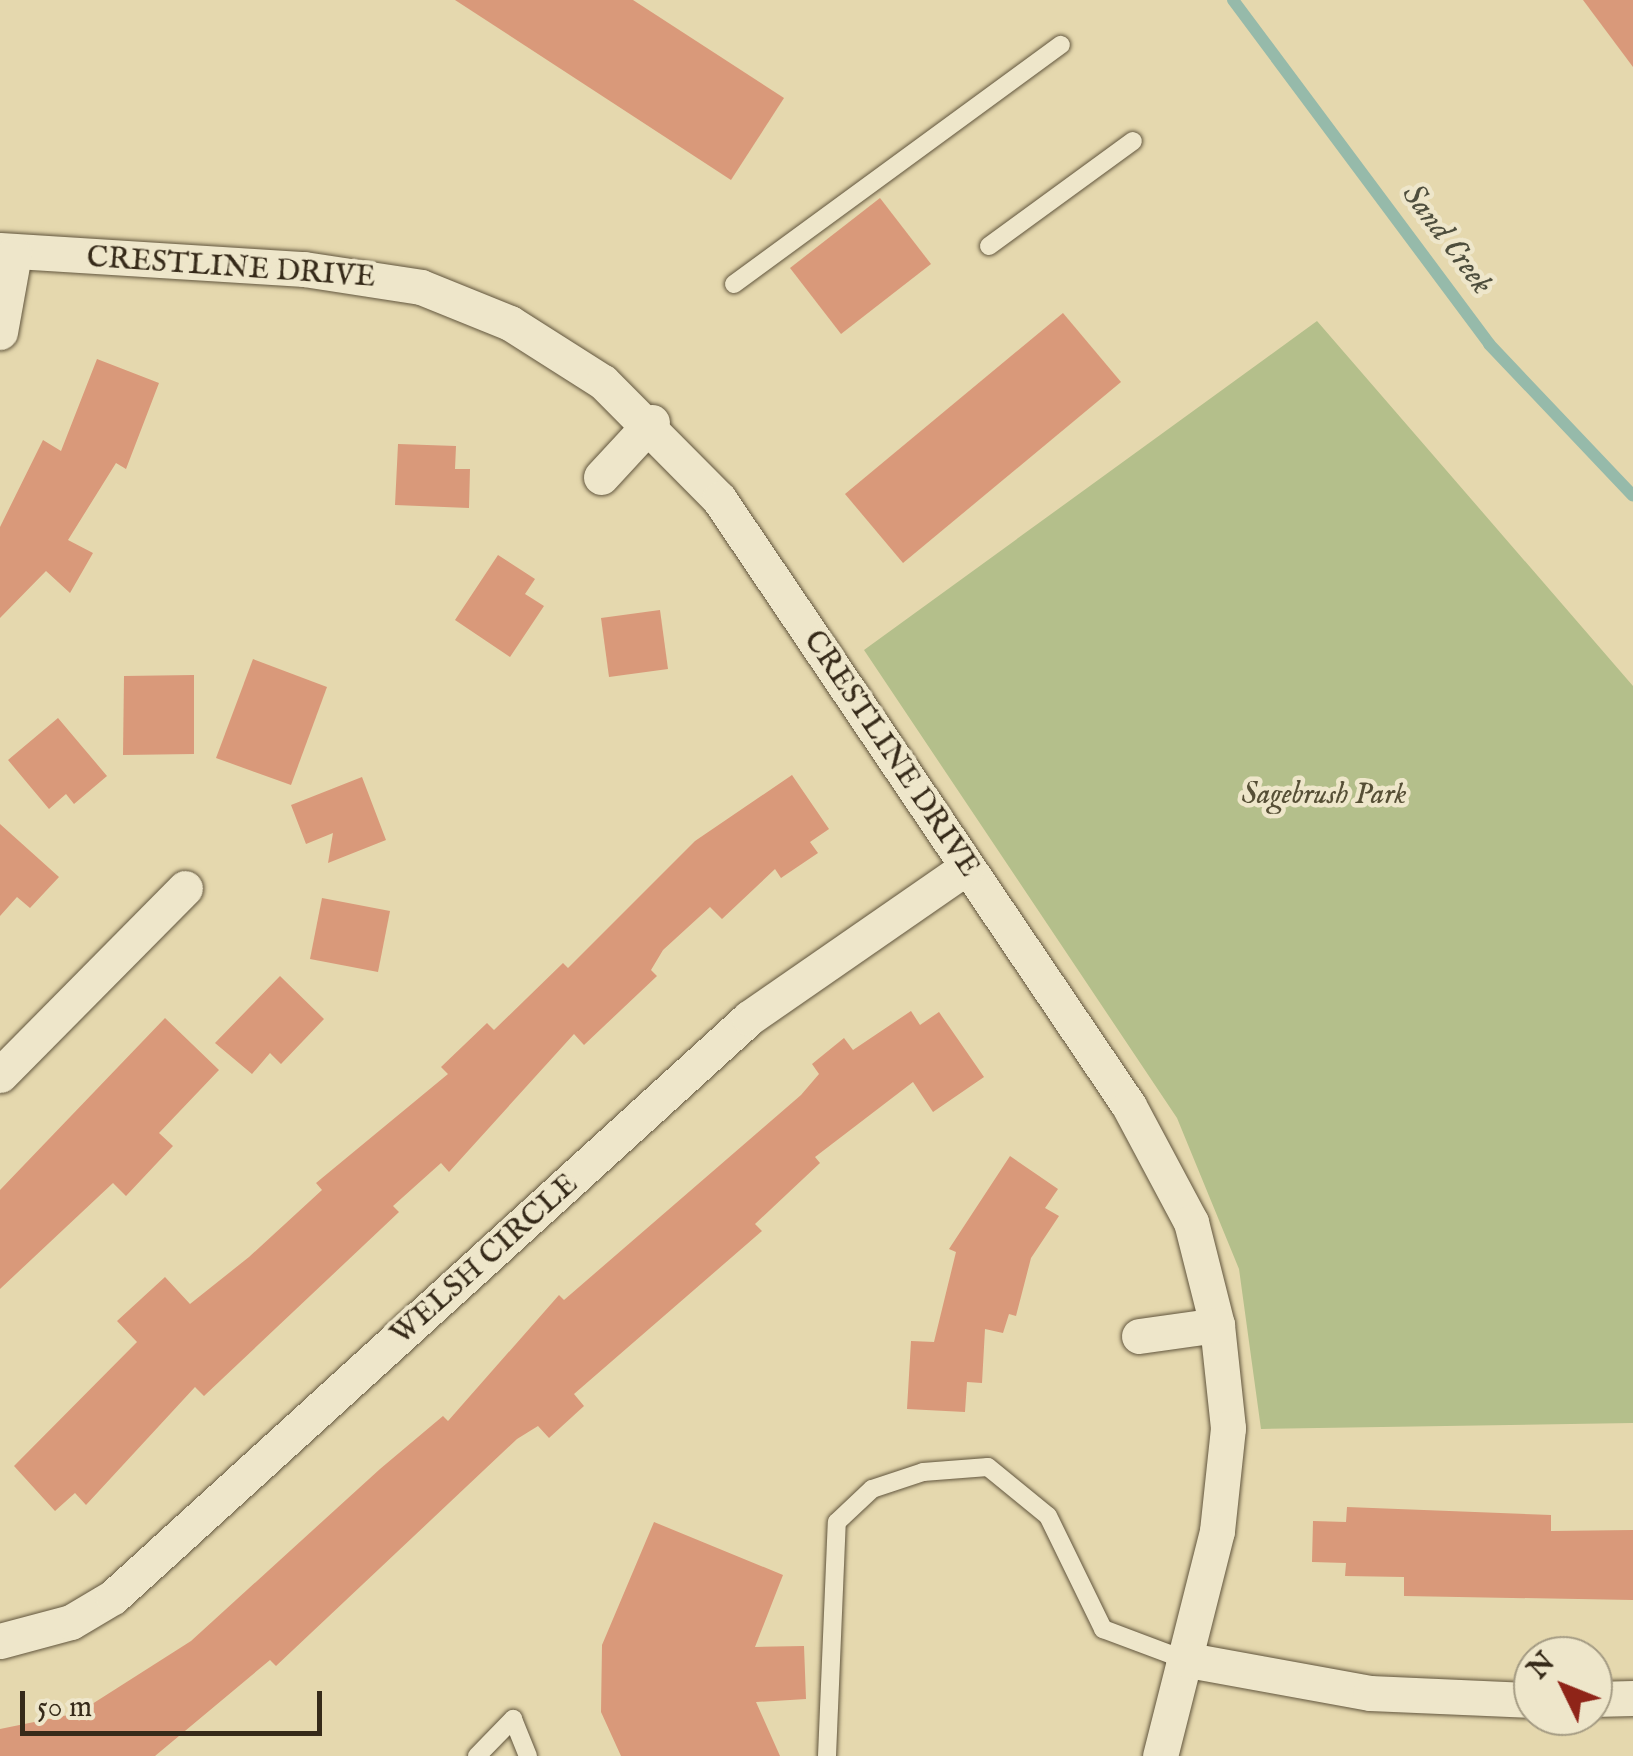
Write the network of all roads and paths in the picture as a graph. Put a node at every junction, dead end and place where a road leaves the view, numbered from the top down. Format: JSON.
{"nodes":[{"id":1,"x":1061,"y":45,"type":"dead end"},
{"id":2,"x":1133,"y":141,"type":"dead end"},
{"id":3,"x":989,"y":246,"type":"dead end"},
{"id":4,"x":7,"y":252,"type":"edge"},
{"id":5,"x":734,"y":284,"type":"dead end"},
{"id":6,"x":0,"y":332,"type":"edge"},
{"id":7,"x":652,"y":422,"type":"junction"},
{"id":8,"x":602,"y":477,"type":"dead end"},
{"id":9,"x":967,"y":867,"type":"junction"},
{"id":10,"x":185,"y":888,"type":"dead end"},
{"id":11,"x":0,"y":1075,"type":"edge"},
{"id":12,"x":1217,"y":1325,"type":"junction"},
{"id":13,"x":1139,"y":1336,"type":"dead end"},
{"id":14,"x":0,"y":1641,"type":"edge"},
{"id":15,"x":1183,"y":1659,"type":"junction"},
{"id":16,"x":1513,"y":1699,"type":"edge"},
{"id":17,"x":477,"y":1756,"type":"edge"},
{"id":18,"x":528,"y":1756,"type":"edge"},
{"id":19,"x":828,"y":1756,"type":"edge"},
{"id":20,"x":1160,"y":1756,"type":"edge"}],
"edges":[{"from":1,"to":5,"type":"lane"},
{"from":2,"to":3,"type":"lane"},
{"from":4,"to":6,"type":"street"},
{"from":4,"to":7,"type":"street","name":"CRESTLINE DRIVE"},
{"from":7,"to":8,"type":"street"},
{"from":7,"to":9,"type":"street","name":"CRESTLINE DRIVE"},
{"from":9,"to":12,"type":"street","name":"CRESTLINE DRIVE"},
{"from":9,"to":14,"type":"street","name":"WELSH CIRCLE"},
{"from":10,"to":11,"type":"street"},
{"from":12,"to":13,"type":"street"},
{"from":12,"to":15,"type":"street","name":"CRESTLINE DRIVE"},
{"from":15,"to":16,"type":"street"},
{"from":15,"to":19,"type":"lane"},
{"from":15,"to":20,"type":"street","name":"CRESTLINE DRIVE"},
{"from":17,"to":18,"type":"lane"}]}
